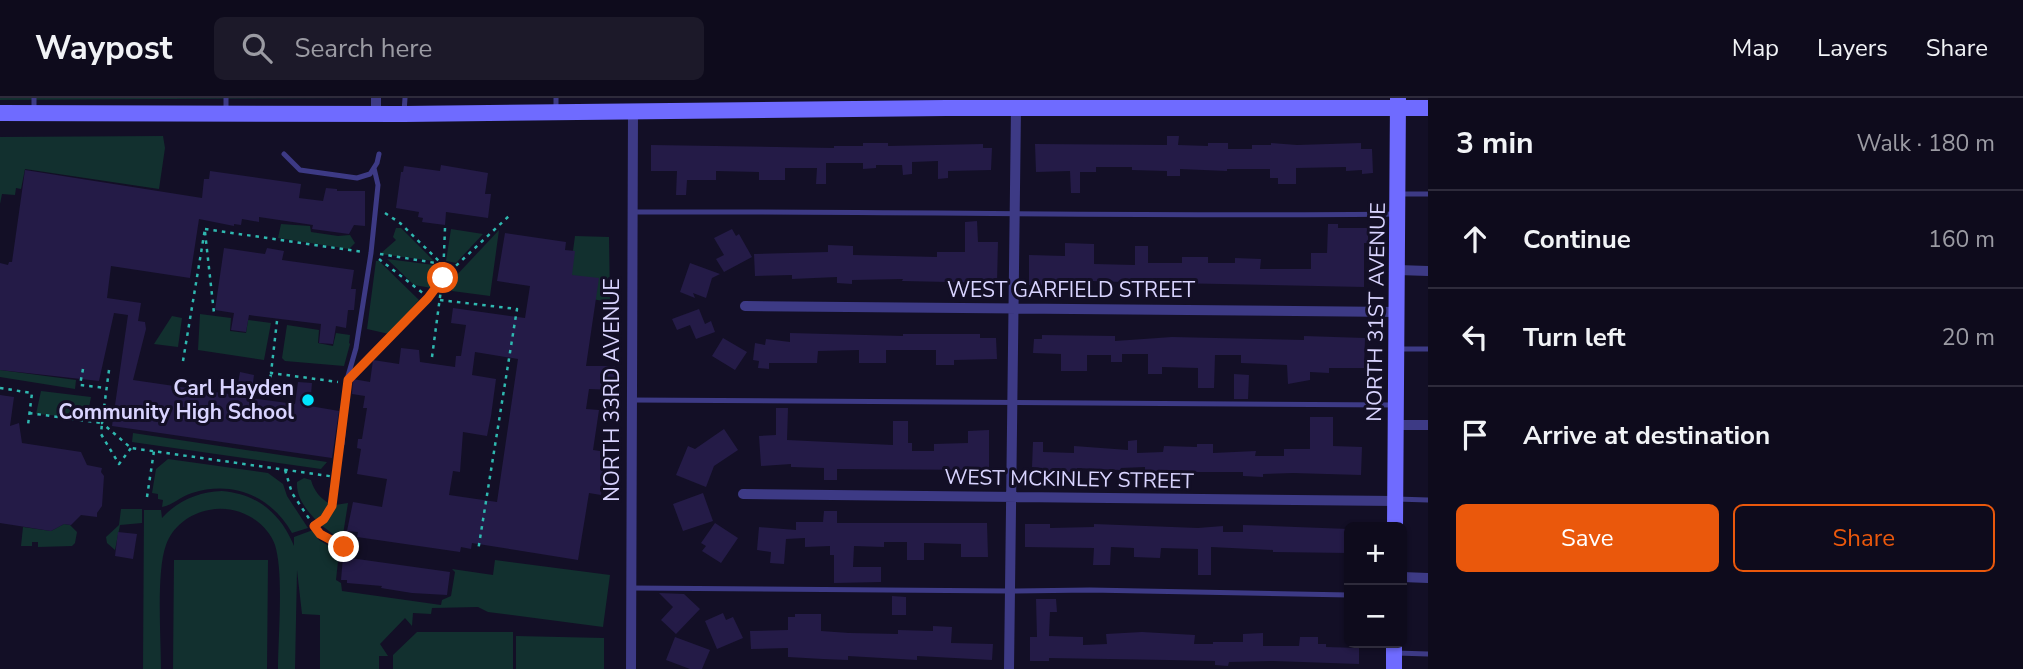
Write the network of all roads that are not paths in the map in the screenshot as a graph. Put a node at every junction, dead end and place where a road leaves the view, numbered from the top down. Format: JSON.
{"nodes":[{"id":1,"x":946,"y":103,"type":"edge"},
{"id":2,"x":1084,"y":103,"type":"edge"},
{"id":3,"x":1125,"y":103,"type":"edge"},
{"id":4,"x":1170,"y":103,"type":"edge"},
{"id":5,"x":1231,"y":103,"type":"edge"},
{"id":6,"x":1326,"y":103,"type":"edge"},
{"id":7,"x":1398,"y":103,"type":"edge"},
{"id":8,"x":848,"y":104,"type":"edge"},
{"id":9,"x":34,"y":105,"type":"edge"},
{"id":10,"x":555,"y":105,"type":"edge"},
{"id":11,"x":226,"y":106,"type":"edge"},
{"id":12,"x":376,"y":106,"type":"edge"},
{"id":13,"x":404,"y":106,"type":"edge"},
{"id":14,"x":1016,"y":108,"type":"junction"},
{"id":15,"x":1428,"y":108,"type":"edge"},
{"id":16,"x":633,"y":111,"type":"junction"},
{"id":17,"x":0,"y":113,"type":"edge"},
{"id":18,"x":379,"y":154,"type":"dead end"},
{"id":19,"x":284,"y":155,"type":"dead end"},
{"id":20,"x":374,"y":169,"type":"junction"},
{"id":21,"x":1398,"y":194,"type":"junction"},
{"id":22,"x":1428,"y":194,"type":"edge"},
{"id":23,"x":632,"y":212,"type":"junction"},
{"id":24,"x":1015,"y":213,"type":"junction"},
{"id":25,"x":1398,"y":214,"type":"junction"},
{"id":26,"x":1398,"y":270,"type":"junction"},
{"id":27,"x":1428,"y":271,"type":"edge"},
{"id":28,"x":746,"y":306,"type":"dead end"},
{"id":29,"x":1013,"y":309,"type":"junction"},
{"id":30,"x":1396,"y":312,"type":"junction"},
{"id":31,"x":1396,"y":349,"type":"junction"},
{"id":32,"x":1428,"y":349,"type":"edge"},
{"id":33,"x":631,"y":400,"type":"junction"},
{"id":34,"x":1012,"y":403,"type":"junction"},
{"id":35,"x":1396,"y":405,"type":"junction"},
{"id":36,"x":1396,"y":425,"type":"junction"},
{"id":37,"x":1428,"y":425,"type":"edge"},
{"id":38,"x":342,"y":444,"type":"road end"},
{"id":39,"x":743,"y":494,"type":"dead end"},
{"id":40,"x":1010,"y":498,"type":"junction"},
{"id":41,"x":1395,"y":500,"type":"junction"},
{"id":42,"x":1428,"y":500,"type":"edge"},
{"id":43,"x":1395,"y":522,"type":"edge"},
{"id":44,"x":1407,"y":577,"type":"edge"},
{"id":45,"x":1428,"y":578,"type":"edge"},
{"id":46,"x":630,"y":588,"type":"junction"},
{"id":47,"x":1009,"y":591,"type":"junction"},
{"id":48,"x":1344,"y":595,"type":"edge"},
{"id":49,"x":1428,"y":654,"type":"edge"},
{"id":50,"x":1394,"y":655,"type":"edge"},
{"id":51,"x":631,"y":669,"type":"edge"},
{"id":52,"x":1009,"y":669,"type":"edge"}],
"edges":[{"from":1,"to":8,"type":"street"},
{"from":1,"to":14,"type":"street"},
{"from":2,"to":3,"type":"street"},
{"from":2,"to":14,"type":"street"},
{"from":3,"to":4,"type":"street"},
{"from":4,"to":5,"type":"street"},
{"from":5,"to":6,"type":"street"},
{"from":6,"to":7,"type":"street"},
{"from":7,"to":15,"type":"street"},
{"from":7,"to":21,"type":"street","name":"NORTH 31ST AVENUE"},
{"from":8,"to":16,"type":"street"},
{"from":9,"to":11,"type":"street"},
{"from":9,"to":17,"type":"street"},
{"from":10,"to":13,"type":"street"},
{"from":10,"to":16,"type":"street"},
{"from":11,"to":12,"type":"street"},
{"from":12,"to":13,"type":"street"},
{"from":14,"to":24,"type":"street"},
{"from":16,"to":23,"type":"street","name":"NORTH 33RD AVENUE"},
{"from":18,"to":20,"type":"lane"},
{"from":19,"to":20,"type":"lane"},
{"from":20,"to":38,"type":"lane"},
{"from":21,"to":22,"type":"lane"},
{"from":21,"to":25,"type":"street","name":"NORTH 31ST AVENUE"},
{"from":23,"to":24,"type":"lane"},
{"from":23,"to":33,"type":"street","name":"NORTH 33RD AVENUE"},
{"from":24,"to":25,"type":"lane"},
{"from":24,"to":29,"type":"street"},
{"from":25,"to":26,"type":"street","name":"NORTH 31ST AVENUE"},
{"from":26,"to":27,"type":"street"},
{"from":26,"to":30,"type":"street","name":"NORTH 31ST AVENUE"},
{"from":28,"to":29,"type":"street","name":"WEST GARFIELD STREET"},
{"from":29,"to":30,"type":"street","name":"WEST GARFIELD STREET"},
{"from":29,"to":34,"type":"street"},
{"from":30,"to":31,"type":"street","name":"NORTH 31ST AVENUE"},
{"from":31,"to":32,"type":"lane"},
{"from":31,"to":35,"type":"street","name":"NORTH 31ST AVENUE"},
{"from":33,"to":34,"type":"lane"},
{"from":33,"to":46,"type":"street","name":"NORTH 33RD AVENUE"},
{"from":34,"to":35,"type":"lane"},
{"from":34,"to":40,"type":"street"},
{"from":35,"to":36,"type":"street","name":"NORTH 31ST AVENUE"},
{"from":36,"to":37,"type":"street"},
{"from":36,"to":41,"type":"street","name":"NORTH 31ST AVENUE"},
{"from":39,"to":40,"type":"street","name":"WEST MCKINLEY STREET"},
{"from":40,"to":41,"type":"street","name":"WEST MCKINLEY STREET"},
{"from":40,"to":47,"type":"street"},
{"from":41,"to":42,"type":"lane"},
{"from":41,"to":43,"type":"street","name":"NORTH 31ST AVENUE"},
{"from":44,"to":45,"type":"street"},
{"from":46,"to":47,"type":"lane"},
{"from":46,"to":51,"type":"street","name":"NORTH 33RD AVENUE"},
{"from":47,"to":48,"type":"lane"},
{"from":47,"to":52,"type":"street"},
{"from":49,"to":50,"type":"lane"}]}
